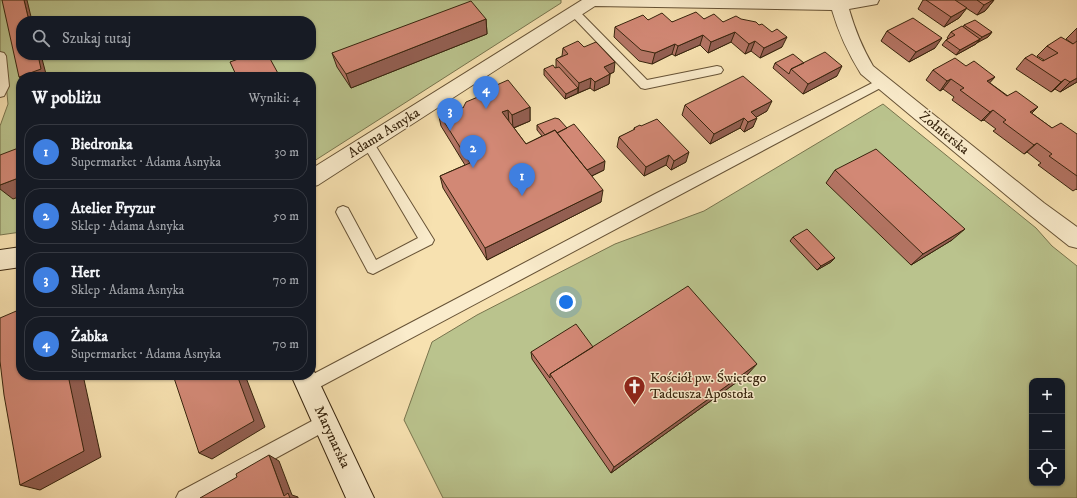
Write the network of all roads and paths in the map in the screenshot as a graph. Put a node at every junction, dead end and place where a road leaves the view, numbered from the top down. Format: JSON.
{"nodes":[{"id":1,"x":665,"y":0,"type":"edge"},
{"id":2,"x":871,"y":0,"type":"edge"},
{"id":3,"x":591,"y":1,"type":"edge"},
{"id":4,"x":840,"y":2,"type":"edge"},
{"id":5,"x":574,"y":12,"type":"junction"},
{"id":6,"x":0,"y":56,"type":"edge"},
{"id":7,"x":717,"y":70,"type":"dead end"},
{"id":8,"x":882,"y":82,"type":"junction"},
{"id":9,"x":0,"y":93,"type":"edge"},
{"id":10,"x":368,"y":143,"type":"junction"},
{"id":11,"x":316,"y":176,"type":"edge"},
{"id":12,"x":343,"y":212,"type":"dead end"},
{"id":13,"x":1077,"y":239,"type":"edge"},
{"id":14,"x":16,"y":258,"type":"edge"},
{"id":15,"x":0,"y":260,"type":"edge"},
{"id":16,"x":316,"y":375,"type":"edge"},
{"id":17,"x":306,"y":380,"type":"edge"},
{"id":18,"x":325,"y":422,"type":"junction"},
{"id":19,"x":185,"y":498,"type":"edge"},
{"id":20,"x":360,"y":498,"type":"edge"}],
"edges":[{"from":1,"to":3,"type":"street","name":"Adama Asnyka"},
{"from":1,"to":4,"type":"street","name":"Adama Asnyka"},
{"from":2,"to":4,"type":"street","name":"Adama Asnyka"},
{"from":3,"to":5,"type":"street","name":"Adama Asnyka"},
{"from":4,"to":8,"type":"street","name":"Żołnierska"},
{"from":5,"to":7,"type":"lane"},
{"from":5,"to":10,"type":"street","name":"Adama Asnyka"},
{"from":6,"to":9,"type":"lane"},
{"from":8,"to":13,"type":"street","name":"Żołnierska"},
{"from":8,"to":16,"type":"lane"},
{"from":10,"to":11,"type":"street","name":"Adama Asnyka"},
{"from":10,"to":12,"type":"lane"},
{"from":14,"to":15,"type":"street"},
{"from":17,"to":18,"type":"street","name":"Marynarska"},
{"from":18,"to":19,"type":"lane"},
{"from":18,"to":20,"type":"street","name":"Marynarska"}]}
